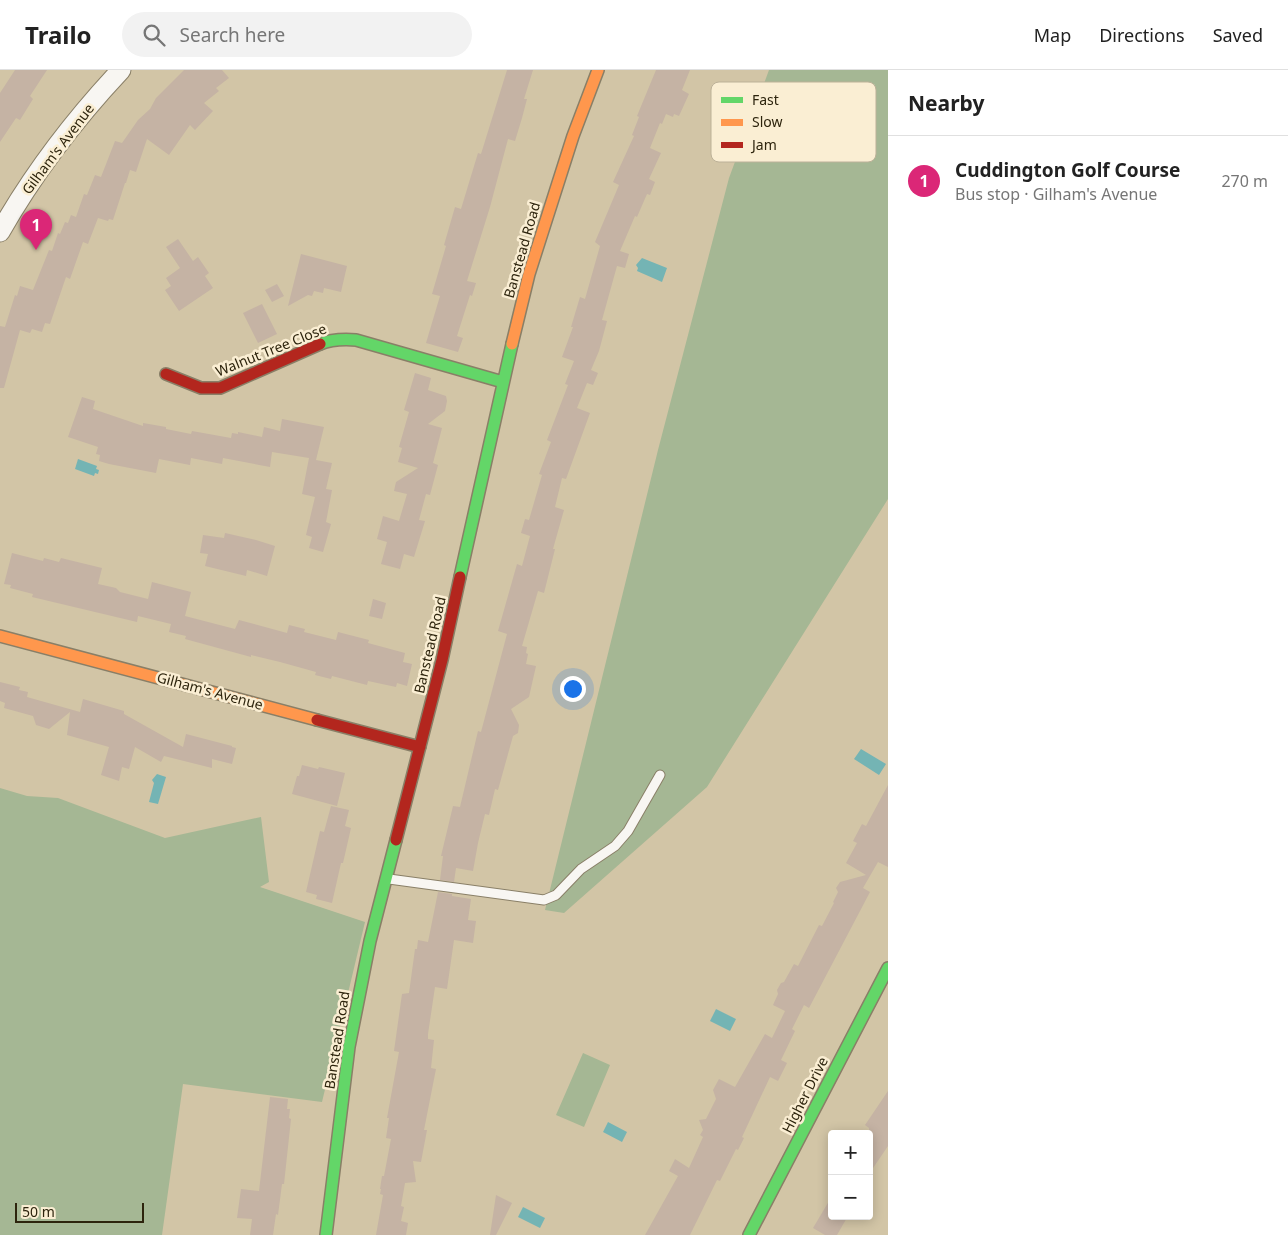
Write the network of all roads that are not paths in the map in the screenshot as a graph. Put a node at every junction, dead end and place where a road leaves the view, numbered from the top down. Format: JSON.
{"nodes":[{"id":1,"x":120,"y":70,"type":"edge"},
{"id":2,"x":598,"y":70,"type":"edge"},
{"id":3,"x":0,"y":232,"type":"edge"},
{"id":4,"x":166,"y":374,"type":"dead end"},
{"id":5,"x":503,"y":382,"type":"junction"},
{"id":6,"x":0,"y":636,"type":"edge"},
{"id":7,"x":420,"y":748,"type":"junction"},
{"id":8,"x":660,"y":775,"type":"dead end"},
{"id":9,"x":386,"y":879,"type":"junction"},
{"id":10,"x":888,"y":968,"type":"edge"},
{"id":11,"x":326,"y":1235,"type":"edge"},
{"id":12,"x":748,"y":1235,"type":"edge"}],
"edges":[{"from":1,"to":3,"type":"street","name":"Gilham's Avenue"},
{"from":2,"to":5,"type":"street","name":"Banstead Road"},
{"from":4,"to":5,"type":"street","name":"Walnut Tree Close"},
{"from":5,"to":7,"type":"street","name":"Banstead Road"},
{"from":6,"to":7,"type":"street","name":"Gilham's Avenue"},
{"from":7,"to":9,"type":"street","name":"Banstead Road"},
{"from":8,"to":9,"type":"lane"},
{"from":9,"to":11,"type":"street","name":"Banstead Road"},
{"from":10,"to":12,"type":"street","name":"Higher Drive"}]}
